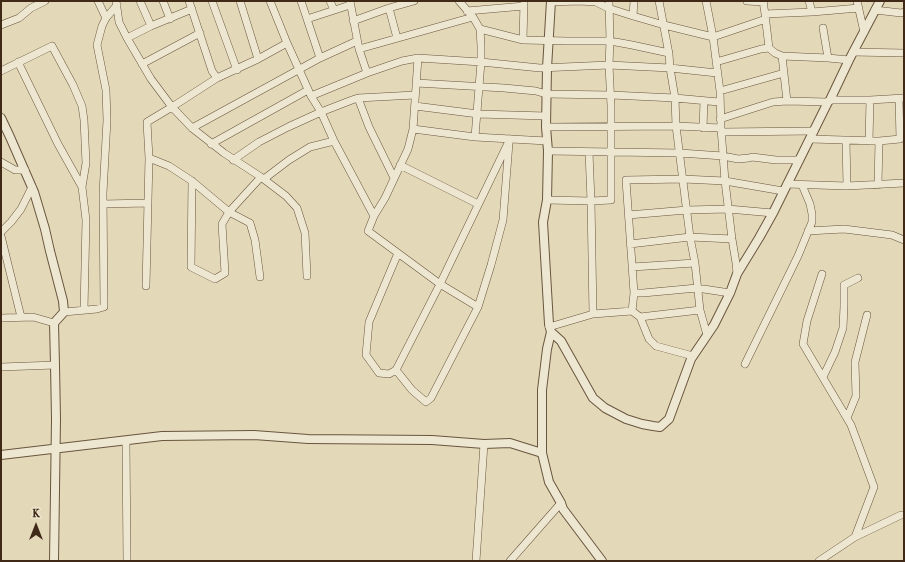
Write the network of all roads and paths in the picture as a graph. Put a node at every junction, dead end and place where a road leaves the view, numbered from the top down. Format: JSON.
{"nodes":[{"id":1,"x":45,"y":1,"type":"edge"},
{"id":2,"x":98,"y":1,"type":"edge"},
{"id":3,"x":140,"y":1,"type":"edge"},
{"id":4,"x":163,"y":1,"type":"edge"},
{"id":5,"x":189,"y":1,"type":"edge"},
{"id":6,"x":212,"y":1,"type":"edge"},
{"id":7,"x":240,"y":1,"type":"edge"},
{"id":8,"x":270,"y":1,"type":"edge"},
{"id":9,"x":301,"y":1,"type":"edge"},
{"id":10,"x":330,"y":1,"type":"edge"},
{"id":11,"x":414,"y":1,"type":"edge"},
{"id":12,"x":459,"y":1,"type":"edge"},
{"id":13,"x":551,"y":1,"type":"edge"},
{"id":14,"x":634,"y":1,"type":"edge"},
{"id":15,"x":659,"y":1,"type":"edge"},
{"id":16,"x":706,"y":1,"type":"edge"},
{"id":17,"x":747,"y":1,"type":"edge"},
{"id":18,"x":809,"y":1,"type":"edge"},
{"id":19,"x":880,"y":1,"type":"edge"},
{"id":20,"x":764,"y":2,"type":"edge"},
{"id":21,"x":117,"y":3,"type":"edge"},
{"id":22,"x":350,"y":3,"type":"edge"},
{"id":23,"x":524,"y":3,"type":"edge"},
{"id":24,"x":609,"y":4,"type":"edge"},
{"id":25,"x":858,"y":5,"type":"edge"},
{"id":26,"x":389,"y":8,"type":"junction"},
{"id":27,"x":192,"y":9,"type":"junction"},
{"id":28,"x":334,"y":10,"type":"junction"},
{"id":29,"x":875,"y":10,"type":"junction"},
{"id":30,"x":467,"y":11,"type":"junction"},
{"id":31,"x":812,"y":12,"type":"junction"},
{"id":32,"x":904,"y":12,"type":"edge"},
{"id":33,"x":633,"y":16,"type":"junction"},
{"id":34,"x":766,"y":16,"type":"junction"},
{"id":35,"x":473,"y":17,"type":"junction"},
{"id":36,"x":106,"y":18,"type":"junction"},
{"id":37,"x":170,"y":18,"type":"junction"},
{"id":38,"x":307,"y":19,"type":"junction"},
{"id":39,"x":354,"y":21,"type":"junction"},
{"id":40,"x":1,"y":25,"type":"edge"},
{"id":41,"x":664,"y":25,"type":"junction"},
{"id":42,"x":151,"y":26,"type":"junction"},
{"id":43,"x":824,"y":28,"type":"dead end"},
{"id":44,"x":480,"y":29,"type":"junction"},
{"id":45,"x":864,"y":32,"type":"junction"},
{"id":46,"x":200,"y":33,"type":"junction"},
{"id":47,"x":713,"y":37,"type":"junction"},
{"id":48,"x":127,"y":38,"type":"junction"},
{"id":49,"x":397,"y":38,"type":"junction"},
{"id":50,"x":523,"y":40,"type":"junction"},
{"id":51,"x":549,"y":40,"type":"junction"},
{"id":52,"x":357,"y":41,"type":"junction"},
{"id":53,"x":610,"y":41,"type":"junction"},
{"id":54,"x":287,"y":43,"type":"junction"},
{"id":55,"x":769,"y":48,"type":"junction"},
{"id":56,"x":359,"y":49,"type":"junction"},
{"id":57,"x":669,"y":53,"type":"junction"},
{"id":58,"x":904,"y":53,"type":"edge"},
{"id":59,"x":782,"y":56,"type":"junction"},
{"id":60,"x":851,"y":56,"type":"junction"},
{"id":61,"x":320,"y":58,"type":"junction"},
{"id":62,"x":418,"y":58,"type":"junction"},
{"id":63,"x":828,"y":58,"type":"junction"},
{"id":64,"x":258,"y":59,"type":"junction"},
{"id":65,"x":18,"y":62,"type":"junction"},
{"id":66,"x":480,"y":62,"type":"junction"},
{"id":67,"x":716,"y":62,"type":"junction"},
{"id":68,"x":142,"y":64,"type":"junction"},
{"id":69,"x":609,"y":65,"type":"junction"},
{"id":70,"x":547,"y":68,"type":"junction"},
{"id":71,"x":670,"y":68,"type":"junction"},
{"id":72,"x":237,"y":70,"type":"junction"},
{"id":73,"x":299,"y":70,"type":"junction"},
{"id":74,"x":1,"y":71,"type":"edge"},
{"id":75,"x":366,"y":73,"type":"junction"},
{"id":76,"x":718,"y":73,"type":"junction"},
{"id":77,"x":784,"y":73,"type":"junction"},
{"id":78,"x":217,"y":78,"type":"junction"},
{"id":79,"x":416,"y":83,"type":"junction"},
{"id":80,"x":479,"y":86,"type":"junction"},
{"id":81,"x":720,"y":91,"type":"junction"},
{"id":82,"x":309,"y":93,"type":"junction"},
{"id":83,"x":546,"y":94,"type":"junction"},
{"id":84,"x":415,"y":95,"type":"junction"},
{"id":85,"x":611,"y":95,"type":"junction"},
{"id":86,"x":358,"y":98,"type":"junction"},
{"id":87,"x":675,"y":98,"type":"junction"},
{"id":88,"x":901,"y":98,"type":"edge"},
{"id":89,"x":870,"y":100,"type":"junction"},
{"id":90,"x":704,"y":101,"type":"junction"},
{"id":91,"x":786,"y":101,"type":"junction"},
{"id":92,"x":829,"y":101,"type":"junction"},
{"id":93,"x":719,"y":102,"type":"junction"},
{"id":94,"x":415,"y":106,"type":"junction"},
{"id":95,"x":172,"y":107,"type":"junction"},
{"id":96,"x":320,"y":112,"type":"junction"},
{"id":97,"x":478,"y":114,"type":"junction"},
{"id":98,"x":546,"y":116,"type":"junction"},
{"id":99,"x":1,"y":118,"type":"edge"},
{"id":100,"x":720,"y":119,"type":"junction"},
{"id":101,"x":611,"y":126,"type":"junction"},
{"id":102,"x":676,"y":126,"type":"junction"},
{"id":103,"x":546,"y":127,"type":"junction"},
{"id":104,"x":192,"y":128,"type":"junction"},
{"id":105,"x":703,"y":128,"type":"junction"},
{"id":106,"x":413,"y":129,"type":"junction"},
{"id":107,"x":721,"y":130,"type":"junction"},
{"id":108,"x":814,"y":131,"type":"junction"},
{"id":109,"x":902,"y":136,"type":"edge"},
{"id":110,"x":476,"y":137,"type":"junction"},
{"id":111,"x":510,"y":139,"type":"junction"},
{"id":112,"x":810,"y":139,"type":"junction"},
{"id":113,"x":334,"y":141,"type":"junction"},
{"id":114,"x":547,"y":141,"type":"junction"},
{"id":115,"x":846,"y":141,"type":"junction"},
{"id":116,"x":869,"y":141,"type":"junction"},
{"id":117,"x":879,"y":141,"type":"junction"},
{"id":118,"x":211,"y":144,"type":"junction"},
{"id":119,"x":548,"y":151,"type":"junction"},
{"id":120,"x":589,"y":152,"type":"junction"},
{"id":121,"x":611,"y":152,"type":"junction"},
{"id":122,"x":680,"y":153,"type":"junction"},
{"id":123,"x":723,"y":156,"type":"junction"},
{"id":124,"x":149,"y":158,"type":"junction"},
{"id":125,"x":234,"y":160,"type":"junction"},
{"id":126,"x":799,"y":160,"type":"junction"},
{"id":127,"x":1,"y":162,"type":"edge"},
{"id":128,"x":400,"y":165,"type":"junction"},
{"id":129,"x":25,"y":170,"type":"junction"},
{"id":130,"x":262,"y":178,"type":"junction"},
{"id":131,"x":394,"y":178,"type":"junction"},
{"id":132,"x":683,"y":179,"type":"junction"},
{"id":133,"x":192,"y":181,"type":"junction"},
{"id":134,"x":725,"y":181,"type":"junction"},
{"id":135,"x":904,"y":183,"type":"edge"},
{"id":136,"x":802,"y":185,"type":"junction"},
{"id":137,"x":878,"y":185,"type":"junction"},
{"id":138,"x":847,"y":186,"type":"junction"},
{"id":139,"x":32,"y":187,"type":"junction"},
{"id":140,"x":82,"y":187,"type":"junction"},
{"id":141,"x":785,"y":187,"type":"junction"},
{"id":142,"x":547,"y":200,"type":"junction"},
{"id":143,"x":591,"y":201,"type":"junction"},
{"id":144,"x":148,"y":203,"type":"junction"},
{"id":145,"x":103,"y":204,"type":"junction"},
{"id":146,"x":478,"y":204,"type":"junction"},
{"id":147,"x":728,"y":209,"type":"junction"},
{"id":148,"x":687,"y":210,"type":"junction"},
{"id":149,"x":229,"y":212,"type":"junction"},
{"id":150,"x":773,"y":213,"type":"junction"},
{"id":151,"x":628,"y":215,"type":"junction"},
{"id":152,"x":374,"y":216,"type":"junction"},
{"id":153,"x":1,"y":232,"type":"edge"},
{"id":154,"x":808,"y":232,"type":"junction"},
{"id":155,"x":1,"y":236,"type":"edge"},
{"id":156,"x":690,"y":237,"type":"junction"},
{"id":157,"x":732,"y":239,"type":"junction"},
{"id":158,"x":904,"y":240,"type":"edge"},
{"id":159,"x":630,"y":244,"type":"junction"},
{"id":160,"x":398,"y":253,"type":"junction"},
{"id":161,"x":695,"y":263,"type":"junction"},
{"id":162,"x":632,"y":267,"type":"junction"},
{"id":163,"x":737,"y":274,"type":"junction"},
{"id":164,"x":822,"y":274,"type":"dead end"},
{"id":165,"x":307,"y":276,"type":"dead end"},
{"id":166,"x":260,"y":277,"type":"dead end"},
{"id":167,"x":858,"y":278,"type":"dead end"},
{"id":168,"x":440,"y":284,"type":"junction"},
{"id":169,"x":146,"y":286,"type":"dead end"},
{"id":170,"x":697,"y":288,"type":"junction"},
{"id":171,"x":634,"y":293,"type":"junction"},
{"id":172,"x":730,"y":293,"type":"junction"},
{"id":173,"x":478,"y":307,"type":"junction"},
{"id":174,"x":84,"y":310,"type":"junction"},
{"id":175,"x":700,"y":310,"type":"junction"},
{"id":176,"x":632,"y":311,"type":"junction"},
{"id":177,"x":64,"y":312,"type":"junction"},
{"id":178,"x":593,"y":314,"type":"junction"},
{"id":179,"x":867,"y":315,"type":"dead end"},
{"id":180,"x":640,"y":317,"type":"junction"},
{"id":181,"x":1,"y":318,"type":"edge"},
{"id":182,"x":21,"y":318,"type":"junction"},
{"id":183,"x":54,"y":323,"type":"junction"},
{"id":184,"x":550,"y":329,"type":"junction"},
{"id":185,"x":707,"y":335,"type":"junction"},
{"id":186,"x":693,"y":356,"type":"junction"},
{"id":187,"x":745,"y":364,"type":"dead end"},
{"id":188,"x":55,"y":365,"type":"junction"},
{"id":189,"x":1,"y":367,"type":"edge"},
{"id":190,"x":396,"y":370,"type":"junction"},
{"id":191,"x":823,"y":377,"type":"junction"},
{"id":192,"x":847,"y":418,"type":"junction"},
{"id":193,"x":126,"y":440,"type":"junction"},
{"id":194,"x":484,"y":444,"type":"junction"},
{"id":195,"x":55,"y":449,"type":"junction"},
{"id":196,"x":542,"y":453,"type":"junction"},
{"id":197,"x":1,"y":455,"type":"edge"},
{"id":198,"x":561,"y":503,"type":"junction"},
{"id":199,"x":904,"y":515,"type":"edge"},
{"id":200,"x":855,"y":537,"type":"junction"},
{"id":201,"x":54,"y":561,"type":"edge"},
{"id":202,"x":126,"y":561,"type":"edge"},
{"id":203,"x":476,"y":561,"type":"edge"},
{"id":204,"x":510,"y":561,"type":"edge"},
{"id":205,"x":602,"y":561,"type":"edge"},
{"id":206,"x":819,"y":561,"type":"edge"}],
"edges":[{"from":1,"to":40,"type":"street"},
{"from":2,"to":36,"type":"street"},
{"from":3,"to":42,"type":"street"},
{"from":4,"to":37,"type":"street"},
{"from":5,"to":27,"type":"street"},
{"from":6,"to":72,"type":"street"},
{"from":7,"to":64,"type":"street"},
{"from":8,"to":54,"type":"street"},
{"from":9,"to":38,"type":"street"},
{"from":10,"to":28,"type":"street"},
{"from":11,"to":26,"type":"street"},
{"from":12,"to":30,"type":"street"},
{"from":13,"to":24,"type":"street"},
{"from":13,"to":51,"type":"street"},
{"from":14,"to":33,"type":"street"},
{"from":15,"to":41,"type":"street"},
{"from":16,"to":47,"type":"street"},
{"from":17,"to":20,"type":"street"},
{"from":18,"to":31,"type":"street"},
{"from":19,"to":29,"type":"street"},
{"from":20,"to":34,"type":"street"},
{"from":21,"to":36,"type":"street"},
{"from":21,"to":48,"type":"street"},
{"from":22,"to":28,"type":"street"},
{"from":22,"to":39,"type":"street"},
{"from":23,"to":30,"type":"street"},
{"from":23,"to":50,"type":"street"},
{"from":24,"to":33,"type":"street"},
{"from":24,"to":53,"type":"street"},
{"from":25,"to":31,"type":"street"},
{"from":25,"to":45,"type":"street"},
{"from":26,"to":39,"type":"street"},
{"from":26,"to":49,"type":"street"},
{"from":27,"to":37,"type":"street"},
{"from":27,"to":46,"type":"street"},
{"from":28,"to":38,"type":"street"},
{"from":29,"to":32,"type":"street"},
{"from":29,"to":45,"type":"street"},
{"from":30,"to":35,"type":"street"},
{"from":31,"to":34,"type":"street"},
{"from":33,"to":41,"type":"street"},
{"from":34,"to":47,"type":"street"},
{"from":34,"to":55,"type":"street"},
{"from":35,"to":44,"type":"street"},
{"from":35,"to":49,"type":"street"},
{"from":36,"to":145,"type":"street"},
{"from":37,"to":42,"type":"street"},
{"from":38,"to":61,"type":"street"},
{"from":39,"to":52,"type":"street"},
{"from":41,"to":47,"type":"street"},
{"from":41,"to":57,"type":"street"},
{"from":42,"to":48,"type":"street"},
{"from":43,"to":63,"type":"street"},
{"from":44,"to":50,"type":"street"},
{"from":44,"to":66,"type":"street"},
{"from":45,"to":60,"type":"street"},
{"from":46,"to":68,"type":"street"},
{"from":46,"to":78,"type":"street"},
{"from":47,"to":67,"type":"street"},
{"from":48,"to":68,"type":"street"},
{"from":49,"to":56,"type":"street"},
{"from":50,"to":51,"type":"street"},
{"from":51,"to":53,"type":"street"},
{"from":51,"to":70,"type":"street"},
{"from":52,"to":56,"type":"street"},
{"from":52,"to":61,"type":"street"},
{"from":53,"to":57,"type":"street"},
{"from":53,"to":69,"type":"street"},
{"from":54,"to":64,"type":"street"},
{"from":54,"to":73,"type":"street"},
{"from":55,"to":59,"type":"street"},
{"from":55,"to":67,"type":"street"},
{"from":56,"to":75,"type":"street"},
{"from":57,"to":71,"type":"street"},
{"from":58,"to":60,"type":"street"},
{"from":59,"to":63,"type":"street"},
{"from":59,"to":77,"type":"street"},
{"from":60,"to":63,"type":"street"},
{"from":60,"to":92,"type":"street"},
{"from":61,"to":73,"type":"street"},
{"from":62,"to":66,"type":"street"},
{"from":62,"to":75,"type":"street"},
{"from":62,"to":79,"type":"street"},
{"from":64,"to":72,"type":"street"},
{"from":65,"to":74,"type":"street"},
{"from":65,"to":140,"type":"street"},
{"from":65,"to":140,"type":"street"},
{"from":66,"to":70,"type":"street"},
{"from":66,"to":80,"type":"street"},
{"from":67,"to":76,"type":"street"},
{"from":68,"to":95,"type":"street"},
{"from":69,"to":70,"type":"street"},
{"from":69,"to":71,"type":"street"},
{"from":69,"to":85,"type":"street"},
{"from":70,"to":83,"type":"street"},
{"from":71,"to":76,"type":"street"},
{"from":71,"to":87,"type":"street"},
{"from":72,"to":78,"type":"street"},
{"from":73,"to":82,"type":"street"},
{"from":73,"to":104,"type":"street"},
{"from":75,"to":82,"type":"street"},
{"from":76,"to":81,"type":"street"},
{"from":77,"to":81,"type":"street"},
{"from":77,"to":91,"type":"street"},
{"from":78,"to":95,"type":"street"},
{"from":79,"to":80,"type":"street"},
{"from":79,"to":84,"type":"street"},
{"from":80,"to":83,"type":"street"},
{"from":80,"to":97,"type":"street"},
{"from":81,"to":93,"type":"street"},
{"from":82,"to":96,"type":"street"},
{"from":82,"to":118,"type":"street"},
{"from":83,"to":85,"type":"street"},
{"from":83,"to":98,"type":"street"},
{"from":84,"to":86,"type":"street"},
{"from":84,"to":94,"type":"street"},
{"from":85,"to":87,"type":"street"},
{"from":85,"to":101,"type":"street"},
{"from":86,"to":96,"type":"street"},
{"from":86,"to":131,"type":"street"},
{"from":87,"to":90,"type":"street"},
{"from":87,"to":102,"type":"street"},
{"from":88,"to":89,"type":"street"},
{"from":88,"to":109,"type":"street"},
{"from":89,"to":92,"type":"street"},
{"from":89,"to":116,"type":"street"},
{"from":90,"to":93,"type":"street"},
{"from":90,"to":105,"type":"street"},
{"from":91,"to":92,"type":"street"},
{"from":91,"to":100,"type":"street"},
{"from":92,"to":108,"type":"street"},
{"from":93,"to":100,"type":"street"},
{"from":94,"to":97,"type":"street"},
{"from":94,"to":106,"type":"street"},
{"from":95,"to":104,"type":"street"},
{"from":95,"to":124,"type":"street"},
{"from":96,"to":113,"type":"street"},
{"from":96,"to":125,"type":"street"},
{"from":97,"to":98,"type":"street"},
{"from":97,"to":110,"type":"street"},
{"from":98,"to":103,"type":"street"},
{"from":99,"to":129,"type":"street"},
{"from":100,"to":107,"type":"street"},
{"from":101,"to":102,"type":"street"},
{"from":101,"to":103,"type":"street"},
{"from":101,"to":121,"type":"street"},
{"from":102,"to":105,"type":"street"},
{"from":102,"to":122,"type":"street"},
{"from":103,"to":114,"type":"street"},
{"from":104,"to":118,"type":"street"},
{"from":105,"to":107,"type":"street"},
{"from":106,"to":110,"type":"street"},
{"from":106,"to":128,"type":"street"},
{"from":107,"to":108,"type":"street"},
{"from":107,"to":123,"type":"street"},
{"from":108,"to":112,"type":"street"},
{"from":109,"to":117,"type":"street"},
{"from":110,"to":111,"type":"street"},
{"from":111,"to":114,"type":"street"},
{"from":111,"to":146,"type":"street"},
{"from":111,"to":173,"type":"street"},
{"from":112,"to":115,"type":"street"},
{"from":112,"to":126,"type":"street"},
{"from":113,"to":130,"type":"street"},
{"from":113,"to":152,"type":"street"},
{"from":114,"to":119,"type":"street"},
{"from":115,"to":116,"type":"street"},
{"from":115,"to":138,"type":"street"},
{"from":116,"to":117,"type":"street"},
{"from":117,"to":137,"type":"street"},
{"from":118,"to":125,"type":"street"},
{"from":119,"to":120,"type":"street"},
{"from":119,"to":142,"type":"street"},
{"from":120,"to":121,"type":"street"},
{"from":120,"to":143,"type":"street"},
{"from":121,"to":122,"type":"street"},
{"from":121,"to":143,"type":"street"},
{"from":122,"to":123,"type":"street"},
{"from":122,"to":132,"type":"street"},
{"from":123,"to":126,"type":"street"},
{"from":123,"to":134,"type":"street"},
{"from":124,"to":133,"type":"street"},
{"from":124,"to":144,"type":"street"},
{"from":125,"to":130,"type":"street"},
{"from":126,"to":141,"type":"street"},
{"from":127,"to":129,"type":"street"},
{"from":128,"to":131,"type":"street"},
{"from":128,"to":146,"type":"street"},
{"from":129,"to":139,"type":"street"},
{"from":130,"to":149,"type":"street"},
{"from":130,"to":165,"type":"street"},
{"from":131,"to":152,"type":"street"},
{"from":132,"to":134,"type":"street"},
{"from":132,"to":148,"type":"street"},
{"from":132,"to":151,"type":"street"},
{"from":133,"to":149,"type":"street"},
{"from":133,"to":149,"type":"street"},
{"from":134,"to":141,"type":"street"},
{"from":134,"to":147,"type":"street"},
{"from":135,"to":137,"type":"street"},
{"from":136,"to":138,"type":"street"},
{"from":136,"to":141,"type":"street"},
{"from":136,"to":154,"type":"street"},
{"from":137,"to":138,"type":"street"},
{"from":139,"to":153,"type":"street"},
{"from":139,"to":177,"type":"street"},
{"from":140,"to":174,"type":"street"},
{"from":141,"to":150,"type":"street"},
{"from":142,"to":143,"type":"street"},
{"from":142,"to":184,"type":"street"},
{"from":143,"to":178,"type":"street"},
{"from":144,"to":145,"type":"street"},
{"from":144,"to":169,"type":"street"},
{"from":145,"to":174,"type":"street"},
{"from":146,"to":168,"type":"street"},
{"from":147,"to":148,"type":"street"},
{"from":147,"to":150,"type":"street"},
{"from":147,"to":157,"type":"street"},
{"from":148,"to":151,"type":"street"},
{"from":148,"to":156,"type":"street"},
{"from":149,"to":166,"type":"street"},
{"from":150,"to":163,"type":"street"},
{"from":151,"to":159,"type":"street"},
{"from":152,"to":160,"type":"street"},
{"from":154,"to":158,"type":"street"},
{"from":154,"to":187,"type":"street"},
{"from":155,"to":182,"type":"street"},
{"from":156,"to":157,"type":"street"},
{"from":156,"to":159,"type":"street"},
{"from":156,"to":161,"type":"street"},
{"from":157,"to":163,"type":"street"},
{"from":159,"to":162,"type":"street"},
{"from":160,"to":168,"type":"street"},
{"from":160,"to":190,"type":"street"},
{"from":161,"to":162,"type":"street"},
{"from":161,"to":170,"type":"street"},
{"from":162,"to":171,"type":"street"},
{"from":163,"to":172,"type":"street"},
{"from":164,"to":191,"type":"street"},
{"from":167,"to":191,"type":"street"},
{"from":168,"to":173,"type":"street"},
{"from":168,"to":190,"type":"street"},
{"from":170,"to":171,"type":"street"},
{"from":170,"to":172,"type":"street"},
{"from":170,"to":175,"type":"street"},
{"from":171,"to":176,"type":"street"},
{"from":172,"to":185,"type":"street"},
{"from":173,"to":190,"type":"street"},
{"from":174,"to":177,"type":"street"},
{"from":175,"to":180,"type":"street"},
{"from":175,"to":185,"type":"street"},
{"from":176,"to":178,"type":"street"},
{"from":176,"to":180,"type":"street"},
{"from":177,"to":183,"type":"street"},
{"from":178,"to":184,"type":"street"},
{"from":179,"to":192,"type":"street"},
{"from":180,"to":186,"type":"street"},
{"from":181,"to":182,"type":"street"},
{"from":182,"to":183,"type":"street"},
{"from":183,"to":188,"type":"street"},
{"from":184,"to":186,"type":"street"},
{"from":184,"to":196,"type":"street"},
{"from":185,"to":186,"type":"street"},
{"from":188,"to":189,"type":"street"},
{"from":188,"to":195,"type":"street"},
{"from":191,"to":192,"type":"street"},
{"from":192,"to":200,"type":"street"},
{"from":193,"to":194,"type":"street"},
{"from":193,"to":195,"type":"street"},
{"from":193,"to":202,"type":"street"},
{"from":194,"to":196,"type":"street"},
{"from":194,"to":203,"type":"street"},
{"from":195,"to":197,"type":"street"},
{"from":195,"to":201,"type":"street"},
{"from":196,"to":198,"type":"street"},
{"from":198,"to":204,"type":"street"},
{"from":198,"to":205,"type":"street"},
{"from":199,"to":200,"type":"street"},
{"from":200,"to":206,"type":"street"}]}
